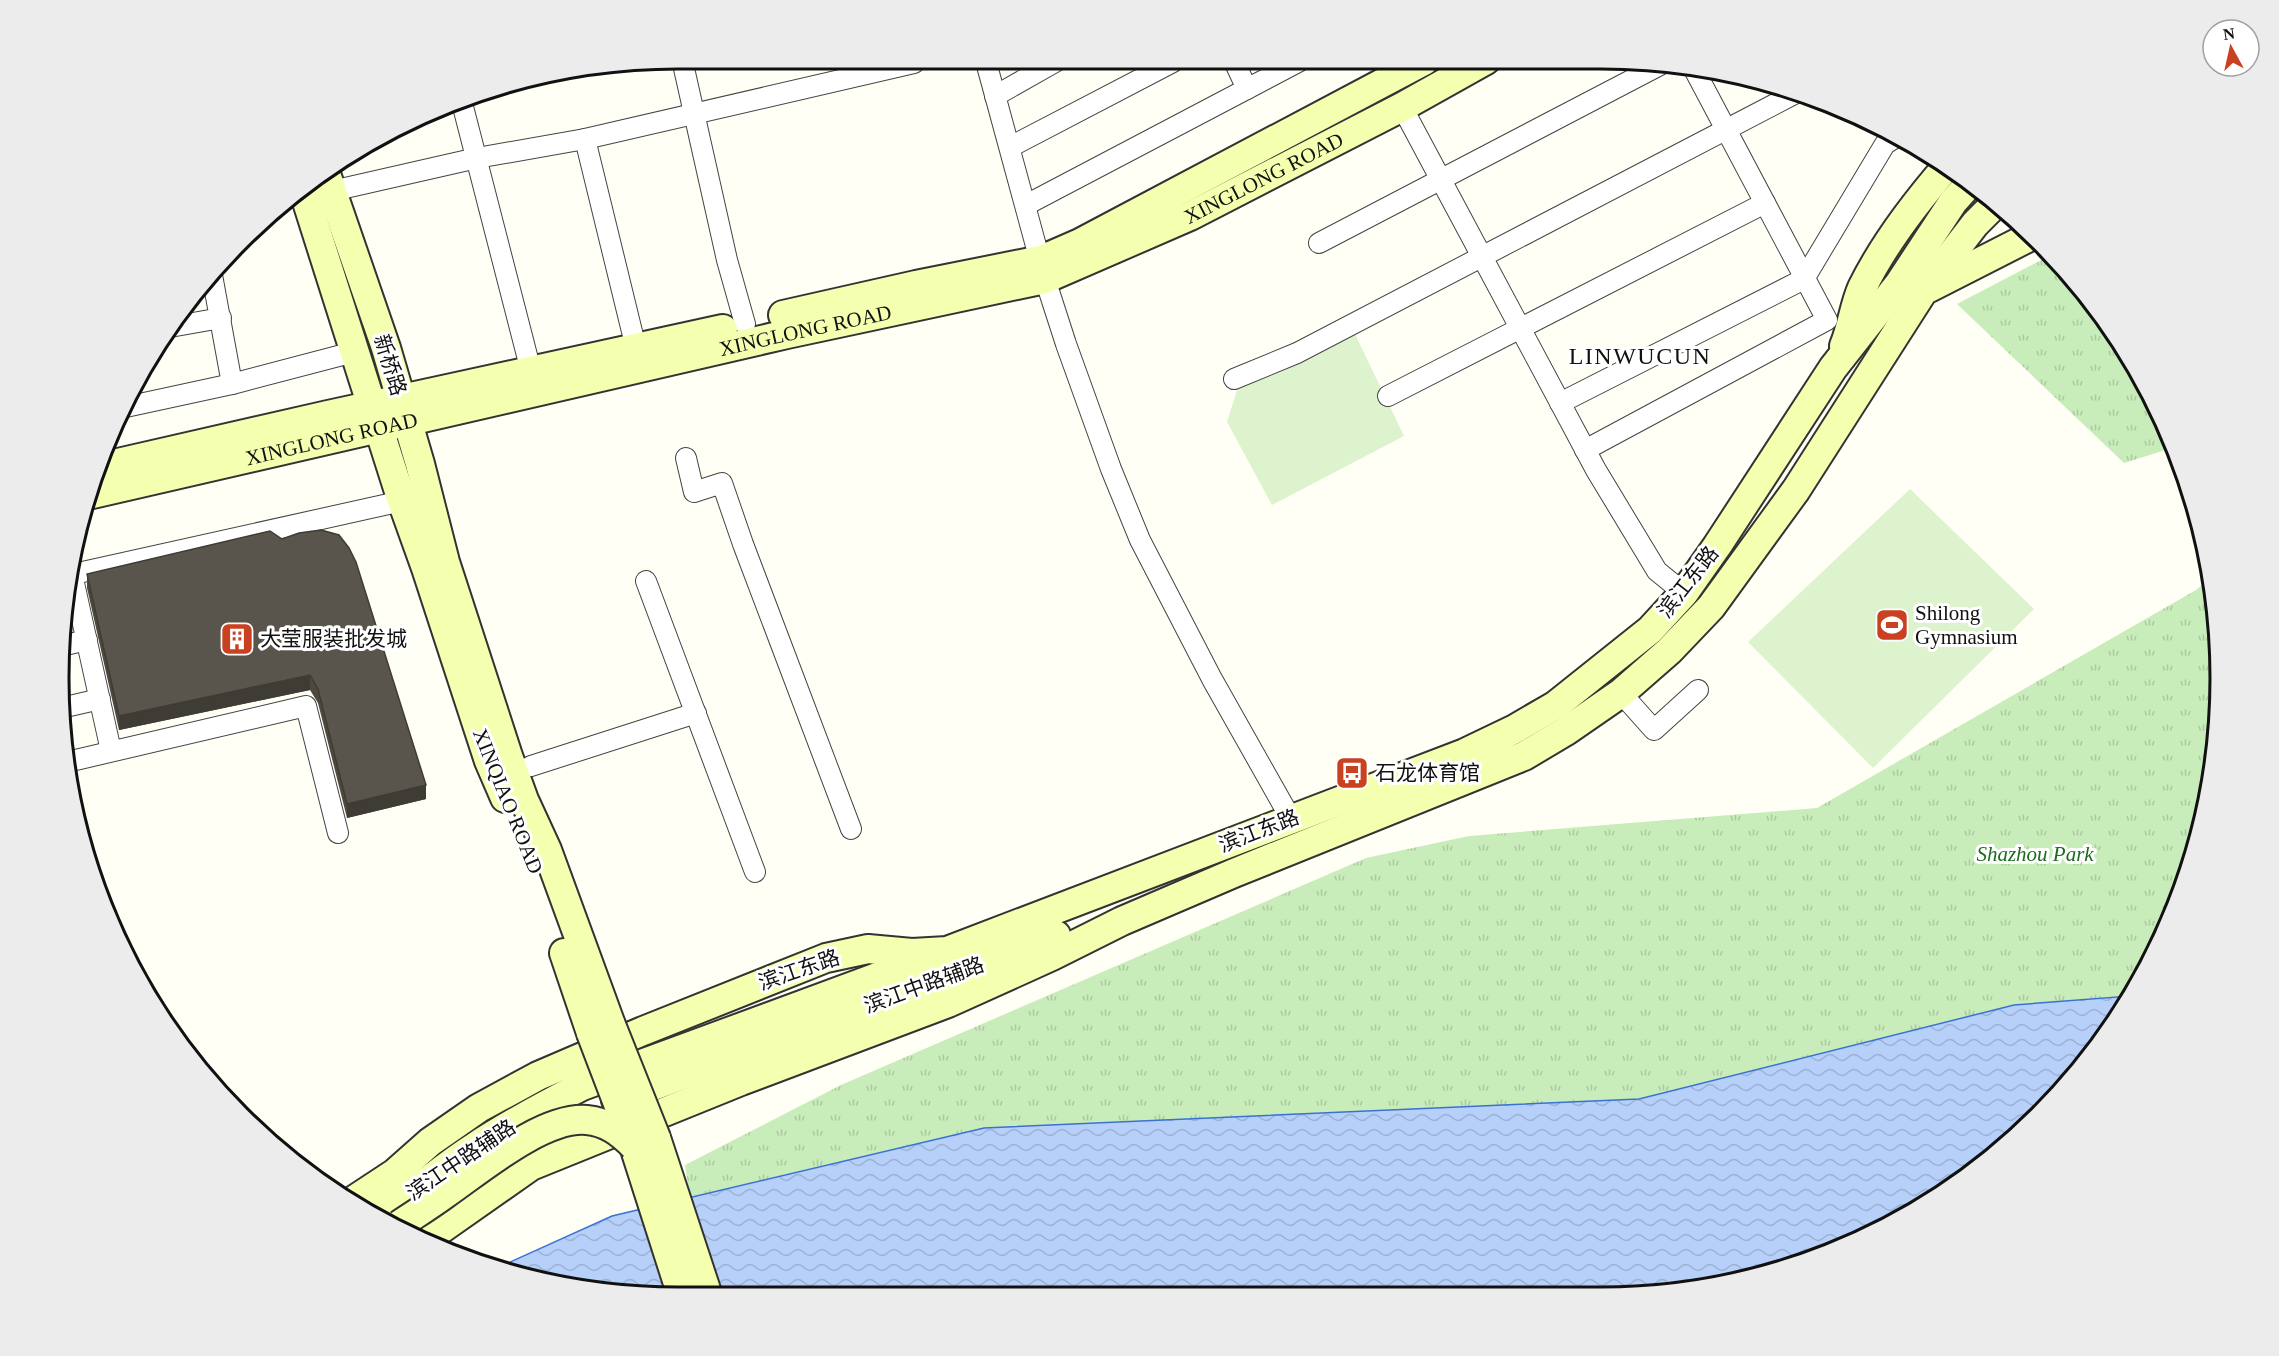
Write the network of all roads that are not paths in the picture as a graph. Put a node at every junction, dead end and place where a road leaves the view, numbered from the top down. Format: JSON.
{"nodes":[{"id":1,"x":684,"y":69,"type":"edge"},
{"id":2,"x":888,"y":69,"type":"edge"},
{"id":3,"x":988,"y":69,"type":"edge"},
{"id":4,"x":1043,"y":69,"type":"edge"},
{"id":5,"x":1160,"y":69,"type":"edge"},
{"id":6,"x":1237,"y":69,"type":"edge"},
{"id":7,"x":1285,"y":69,"type":"edge"},
{"id":8,"x":1409,"y":69,"type":"edge"},
{"id":9,"x":1470,"y":69,"type":"edge"},
{"id":10,"x":1649,"y":71,"type":"edge"},
{"id":11,"x":1699,"y":77,"type":"edge"},
{"id":12,"x":1247,"y":89,"type":"junction"},
{"id":13,"x":995,"y":96,"type":"junction"},
{"id":14,"x":1788,"y":98,"type":"edge"},
{"id":15,"x":1402,"y":107,"type":"junction"},
{"id":16,"x":463,"y":108,"type":"edge"},
{"id":17,"x":695,"y":114,"type":"junction"},
{"id":18,"x":1726,"y":130,"type":"junction"},
{"id":19,"x":585,"y":139,"type":"junction"},
{"id":20,"x":1889,"y":142,"type":"edge"},
{"id":21,"x":1010,"y":147,"type":"junction"},
{"id":22,"x":477,"y":158,"type":"junction"},
{"id":23,"x":1941,"y":173,"type":"edge"},
{"id":24,"x":1442,"y":180,"type":"junction"},
{"id":25,"x":329,"y":181,"type":"edge"},
{"id":26,"x":1964,"y":190,"type":"edge"},
{"id":27,"x":305,"y":196,"type":"edge"},
{"id":28,"x":1765,"y":203,"type":"junction"},
{"id":29,"x":1026,"y":205,"type":"junction"},
{"id":30,"x":1990,"y":209,"type":"edge"},
{"id":31,"x":2024,"y":240,"type":"edge"},
{"id":32,"x":1319,"y":243,"type":"dead end"},
{"id":33,"x":1482,"y":256,"type":"junction"},
{"id":34,"x":1043,"y":270,"type":"junction"},
{"id":35,"x":1804,"y":279,"type":"junction"},
{"id":36,"x":214,"y":284,"type":"edge"},
{"id":37,"x":1924,"y":290,"type":"junction"},
{"id":38,"x":220,"y":318,"type":"junction"},
{"id":39,"x":1858,"y":320,"type":"junction"},
{"id":40,"x":745,"y":324,"type":"junction"},
{"id":41,"x":183,"y":325,"type":"edge"},
{"id":42,"x":1521,"y":329,"type":"junction"},
{"id":43,"x":1897,"y":332,"type":"junction"},
{"id":44,"x":636,"y":348,"type":"junction"},
{"id":45,"x":346,"y":354,"type":"dead end"},
{"id":46,"x":531,"y":371,"type":"junction"},
{"id":47,"x":1234,"y":379,"type":"dead end"},
{"id":48,"x":232,"y":384,"type":"junction"},
{"id":49,"x":1388,"y":396,"type":"dead end"},
{"id":50,"x":1560,"y":403,"type":"junction"},
{"id":51,"x":134,"y":405,"type":"edge"},
{"id":52,"x":404,"y":410,"type":"junction"},
{"id":53,"x":374,"y":417,"type":"junction"},
{"id":54,"x":1585,"y":450,"type":"junction"},
{"id":55,"x":686,"y":459,"type":"dead end"},
{"id":56,"x":107,"y":466,"type":"edge"},
{"id":57,"x":98,"y":492,"type":"edge"},
{"id":58,"x":402,"y":501,"type":"junction"},
{"id":59,"x":436,"y":565,"type":"junction"},
{"id":60,"x":78,"y":573,"type":"edge"},
{"id":61,"x":646,"y":581,"type":"dead end"},
{"id":62,"x":75,"y":592,"type":"edge"},
{"id":63,"x":1684,"y":593,"type":"junction"},
{"id":64,"x":87,"y":640,"type":"junction"},
{"id":65,"x":70,"y":644,"type":"edge"},
{"id":66,"x":1698,"y":690,"type":"dead end"},
{"id":67,"x":1621,"y":693,"type":"junction"},
{"id":68,"x":100,"y":699,"type":"junction"},
{"id":69,"x":70,"y":706,"type":"edge"},
{"id":70,"x":696,"y":713,"type":"junction"},
{"id":71,"x":111,"y":752,"type":"junction"},
{"id":72,"x":75,"y":760,"type":"edge"},
{"id":73,"x":531,"y":766,"type":"dead end"},
{"id":74,"x":1291,"y":819,"type":"junction"},
{"id":75,"x":851,"y":829,"type":"dead end"},
{"id":76,"x":338,"y":833,"type":"dead end"},
{"id":77,"x":755,"y":872,"type":"dead end"},
{"id":78,"x":1234,"y":873,"type":"junction"},
{"id":79,"x":947,"y":951,"type":"junction"},
{"id":80,"x":622,"y":1084,"type":"junction"},
{"id":81,"x":634,"y":1146,"type":"junction"},
{"id":82,"x":359,"y":1196,"type":"edge"},
{"id":83,"x":384,"y":1211,"type":"edge"},
{"id":84,"x":404,"y":1221,"type":"edge"},
{"id":85,"x":433,"y":1235,"type":"edge"},
{"id":86,"x":679,"y":1287,"type":"edge"},
{"id":87,"x":705,"y":1287,"type":"edge"}],
"edges":[{"from":1,"to":17,"type":"street"},
{"from":2,"to":17,"type":"street"},
{"from":3,"to":13,"type":"street"},
{"from":4,"to":13,"type":"street"},
{"from":5,"to":21,"type":"street"},
{"from":6,"to":12,"type":"street"},
{"from":7,"to":12,"type":"street"},
{"from":8,"to":34,"type":"main road","name":"XINGLONG ROAD"},
{"from":9,"to":15,"type":"main road","name":"XINGLONG ROAD"},
{"from":10,"to":24,"type":"street"},
{"from":11,"to":18,"type":"street"},
{"from":12,"to":29,"type":"street"},
{"from":13,"to":21,"type":"street"},
{"from":14,"to":18,"type":"street"},
{"from":15,"to":24,"type":"street"},
{"from":15,"to":34,"type":"main road","name":"XINGLONG ROAD"},
{"from":16,"to":22,"type":"street"},
{"from":17,"to":19,"type":"street"},
{"from":17,"to":40,"type":"street"},
{"from":18,"to":28,"type":"street"},
{"from":18,"to":33,"type":"street"},
{"from":19,"to":22,"type":"street"},
{"from":19,"to":44,"type":"street"},
{"from":20,"to":35,"type":"street"},
{"from":21,"to":29,"type":"street"},
{"from":22,"to":25,"type":"street"},
{"from":22,"to":46,"type":"street"},
{"from":23,"to":39,"type":"main road"},
{"from":24,"to":32,"type":"street"},
{"from":24,"to":33,"type":"street"},
{"from":25,"to":52,"type":"main road","name":"新桥路"},
{"from":26,"to":39,"type":"main road","name":"滨江东路"},
{"from":27,"to":53,"type":"main road","name":"新桥路"},
{"from":28,"to":35,"type":"street"},
{"from":28,"to":42,"type":"street"},
{"from":29,"to":34,"type":"street"},
{"from":30,"to":37,"type":"main road","name":"滨江东路"},
{"from":31,"to":37,"type":"main road"},
{"from":33,"to":42,"type":"street"},
{"from":33,"to":47,"type":"street"},
{"from":34,"to":40,"type":"main road","name":"XINGLONG ROAD"},
{"from":34,"to":52,"type":"main road","name":"XINGLONG ROAD"},
{"from":34,"to":74,"type":"street"},
{"from":35,"to":50,"type":"street"},
{"from":35,"to":54,"type":"street"},
{"from":36,"to":38,"type":"street"},
{"from":37,"to":43,"type":"main road","name":"滨江东路"},
{"from":38,"to":41,"type":"street"},
{"from":38,"to":48,"type":"street"},
{"from":39,"to":43,"type":"main road"},
{"from":39,"to":63,"type":"main road","name":"滨江东路"},
{"from":40,"to":44,"type":"main road","name":"XINGLONG ROAD"},
{"from":42,"to":49,"type":"street"},
{"from":42,"to":50,"type":"street"},
{"from":43,"to":67,"type":"main road","name":"滨江东路"},
{"from":44,"to":46,"type":"main road","name":"XINGLONG ROAD"},
{"from":45,"to":48,"type":"street"},
{"from":46,"to":52,"type":"main road","name":"XINGLONG ROAD"},
{"from":48,"to":51,"type":"street"},
{"from":50,"to":54,"type":"street"},
{"from":52,"to":53,"type":"main road","name":"XINGLONG ROAD"},
{"from":52,"to":59,"type":"main road","name":"新桥路"},
{"from":53,"to":56,"type":"main road","name":"XINGLONG ROAD"},
{"from":53,"to":57,"type":"main road","name":"XINGLONG ROAD"},
{"from":53,"to":58,"type":"main road","name":"新桥路"},
{"from":54,"to":63,"type":"street"},
{"from":55,"to":75,"type":"street"},
{"from":58,"to":59,"type":"main road","name":"新桥路"},
{"from":58,"to":60,"type":"street"},
{"from":59,"to":80,"type":"main road","name":"XINQIAO ROAD","bridge":true},
{"from":61,"to":70,"type":"street"},
{"from":62,"to":64,"type":"street"},
{"from":63,"to":74,"type":"main road","name":"滨江东路"},
{"from":64,"to":65,"type":"street"},
{"from":64,"to":68,"type":"street"},
{"from":66,"to":67,"type":"street"},
{"from":67,"to":78,"type":"main road","name":"滨江东路"},
{"from":68,"to":69,"type":"street"},
{"from":68,"to":71,"type":"street"},
{"from":70,"to":73,"type":"street"},
{"from":70,"to":77,"type":"street"},
{"from":71,"to":72,"type":"street"},
{"from":71,"to":76,"type":"street"},
{"from":74,"to":79,"type":"main road","name":"滨江东路"},
{"from":78,"to":80,"type":"main road","name":"滨江中路辅路"},
{"from":78,"to":85,"type":"main road","name":"滨江东路"},
{"from":79,"to":80,"type":"main road","name":"滨江中路辅路"},
{"from":79,"to":82,"type":"main road","name":"滨江东路"},
{"from":80,"to":81,"type":"main road","bridge":true},
{"from":80,"to":83,"type":"main road","name":"滨江中路辅路"},
{"from":80,"to":87,"type":"main road","bridge":true},
{"from":81,"to":84,"type":"main road","name":"滨江中路辅路","bridge":true},
{"from":81,"to":86,"type":"main road"}]}
